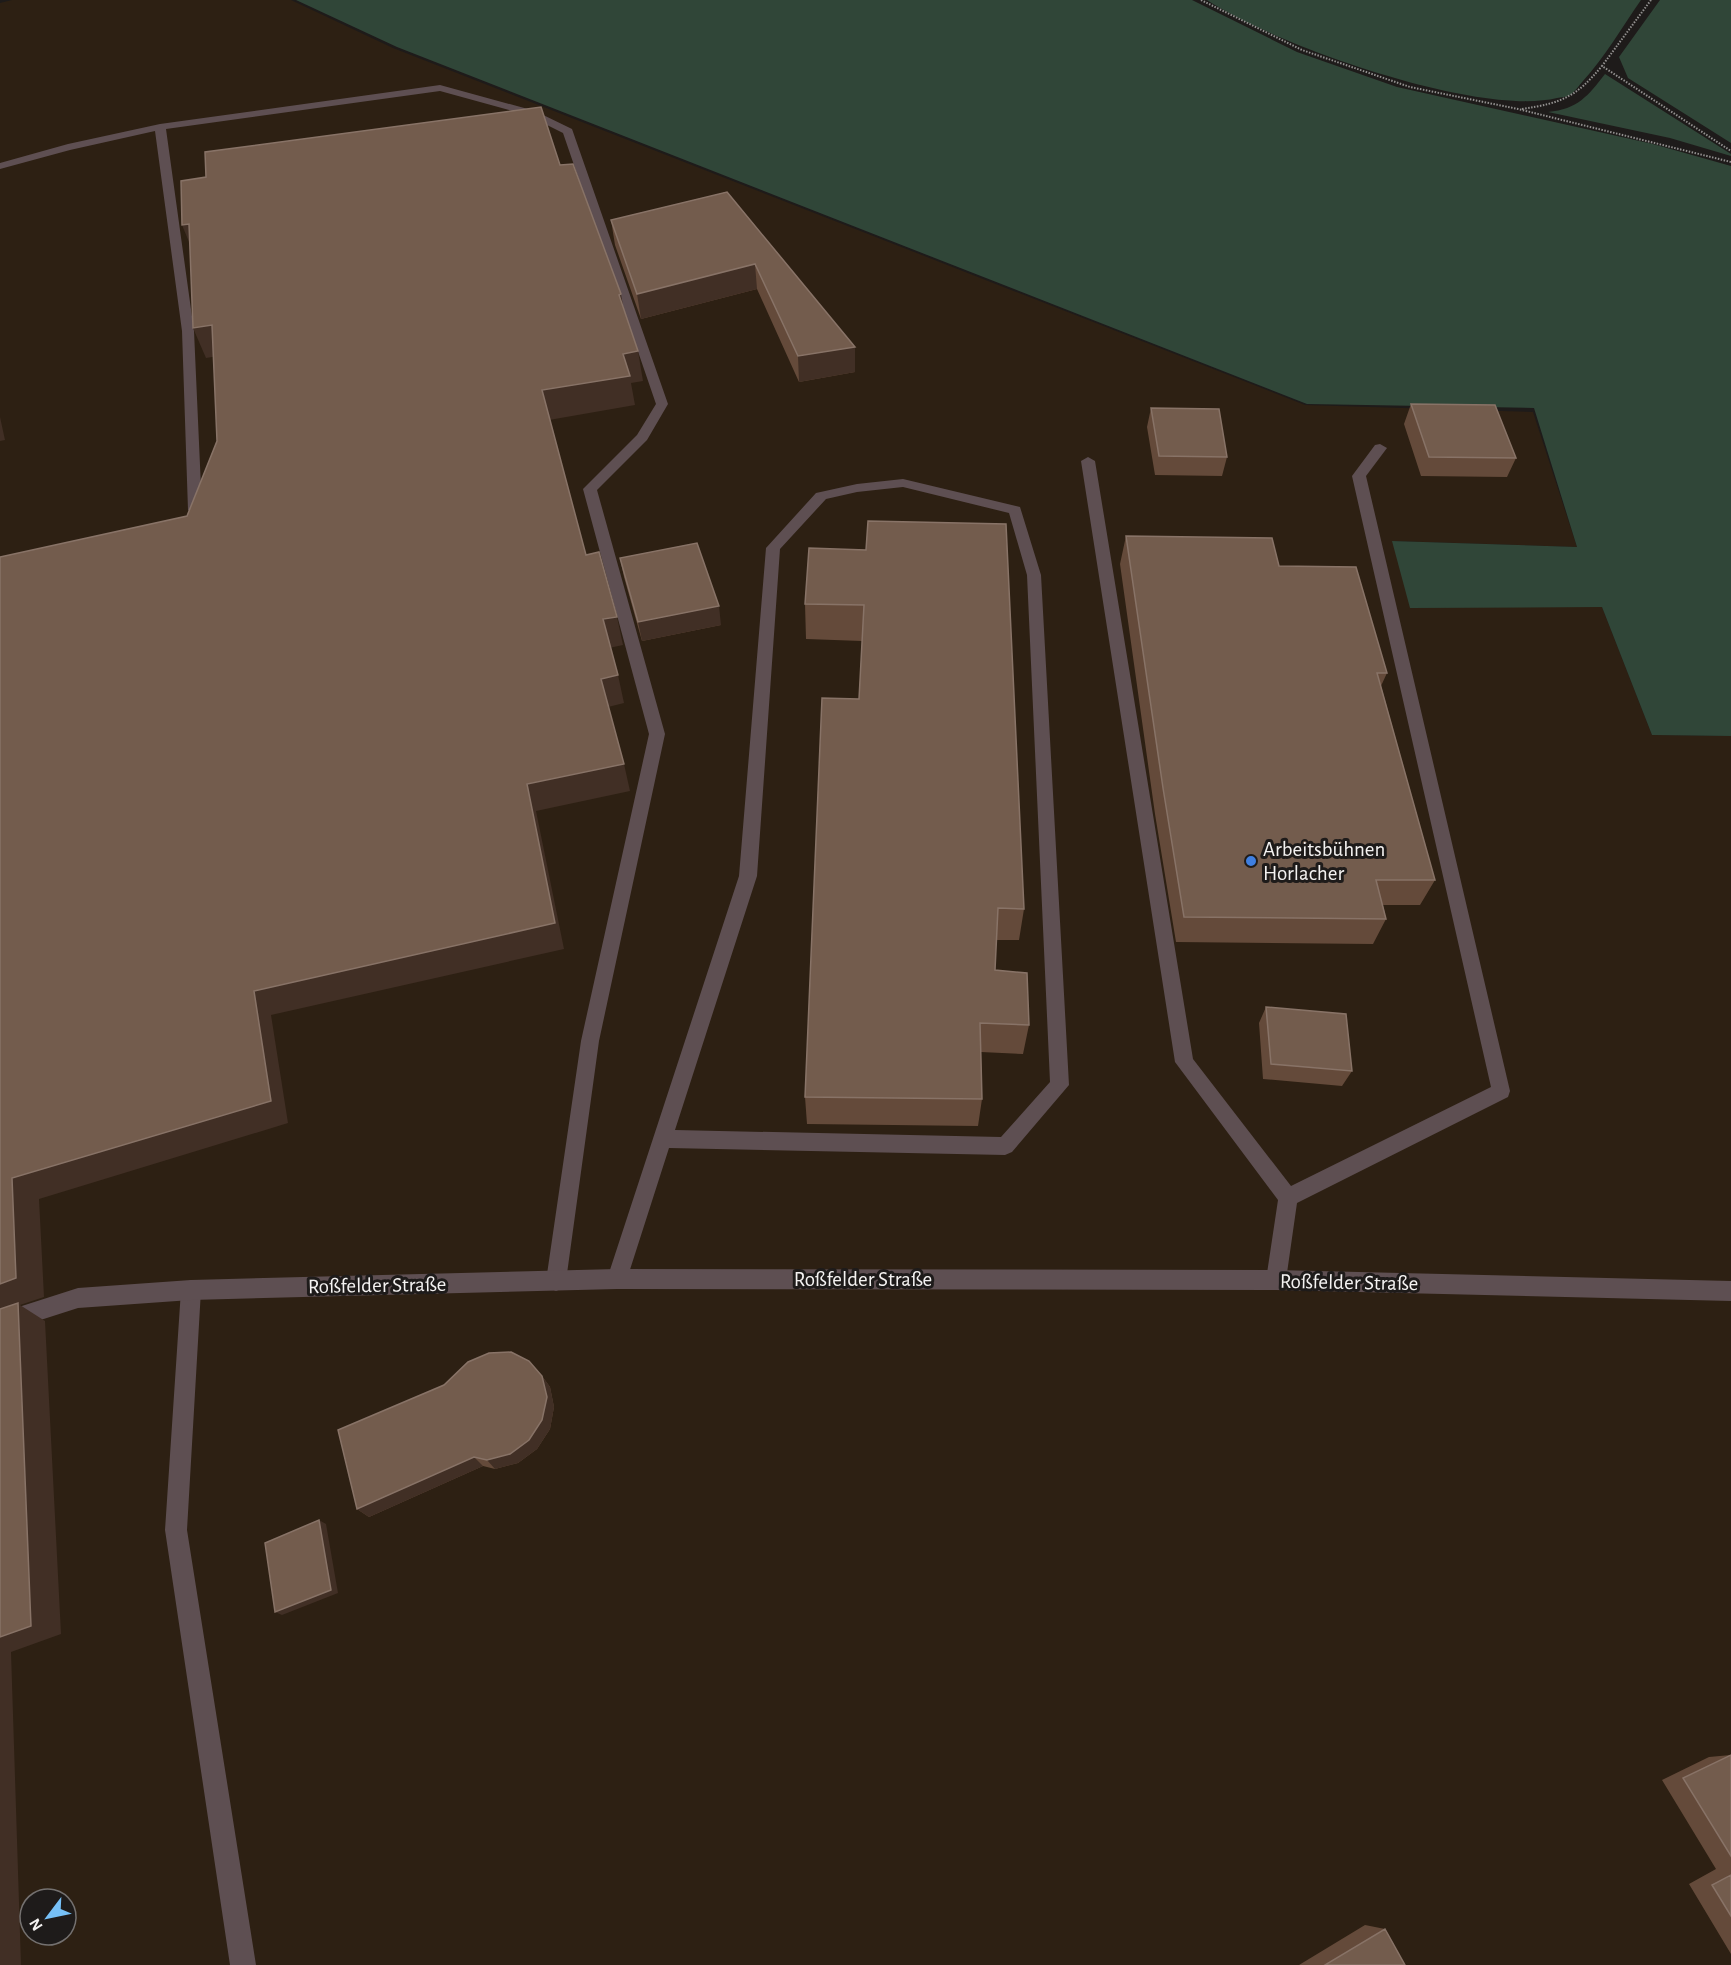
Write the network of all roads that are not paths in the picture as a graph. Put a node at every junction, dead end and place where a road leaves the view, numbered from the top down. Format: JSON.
{"nodes":[{"id":1,"x":160,"y":127,"type":"junction"},
{"id":2,"x":0,"y":166,"type":"edge"},
{"id":3,"x":1380,"y":448,"type":"dead end"},
{"id":4,"x":1088,"y":461,"type":"dead end"},
{"id":5,"x":195,"y":510,"type":"edge"},
{"id":6,"x":663,"y":1139,"type":"junction"},
{"id":7,"x":1288,"y":1198,"type":"junction"},
{"id":8,"x":617,"y":1279,"type":"junction"},
{"id":9,"x":1276,"y":1280,"type":"junction"},
{"id":10,"x":555,"y":1281,"type":"junction"},
{"id":11,"x":191,"y":1290,"type":"junction"},
{"id":12,"x":1731,"y":1290,"type":"edge"},
{"id":13,"x":0,"y":1323,"type":"edge"},
{"id":14,"x":243,"y":1965,"type":"edge"}],
"edges":[{"from":1,"to":2,"type":"street"},
{"from":1,"to":5,"type":"street"},
{"from":1,"to":10,"type":"street"},
{"from":3,"to":7,"type":"street"},
{"from":4,"to":7,"type":"street"},
{"from":6,"to":6,"type":"street"},
{"from":6,"to":8,"type":"street"},
{"from":7,"to":9,"type":"street"},
{"from":8,"to":9,"type":"street","name":"Roßfelder Straße"},
{"from":8,"to":10,"type":"street","name":"Roßfelder Straße"},
{"from":9,"to":12,"type":"street","name":"Roßfelder Straße"},
{"from":10,"to":11,"type":"street","name":"Roßfelder Straße"},
{"from":11,"to":13,"type":"street","name":"Roßfelder Straße"},
{"from":11,"to":14,"type":"street"}]}
